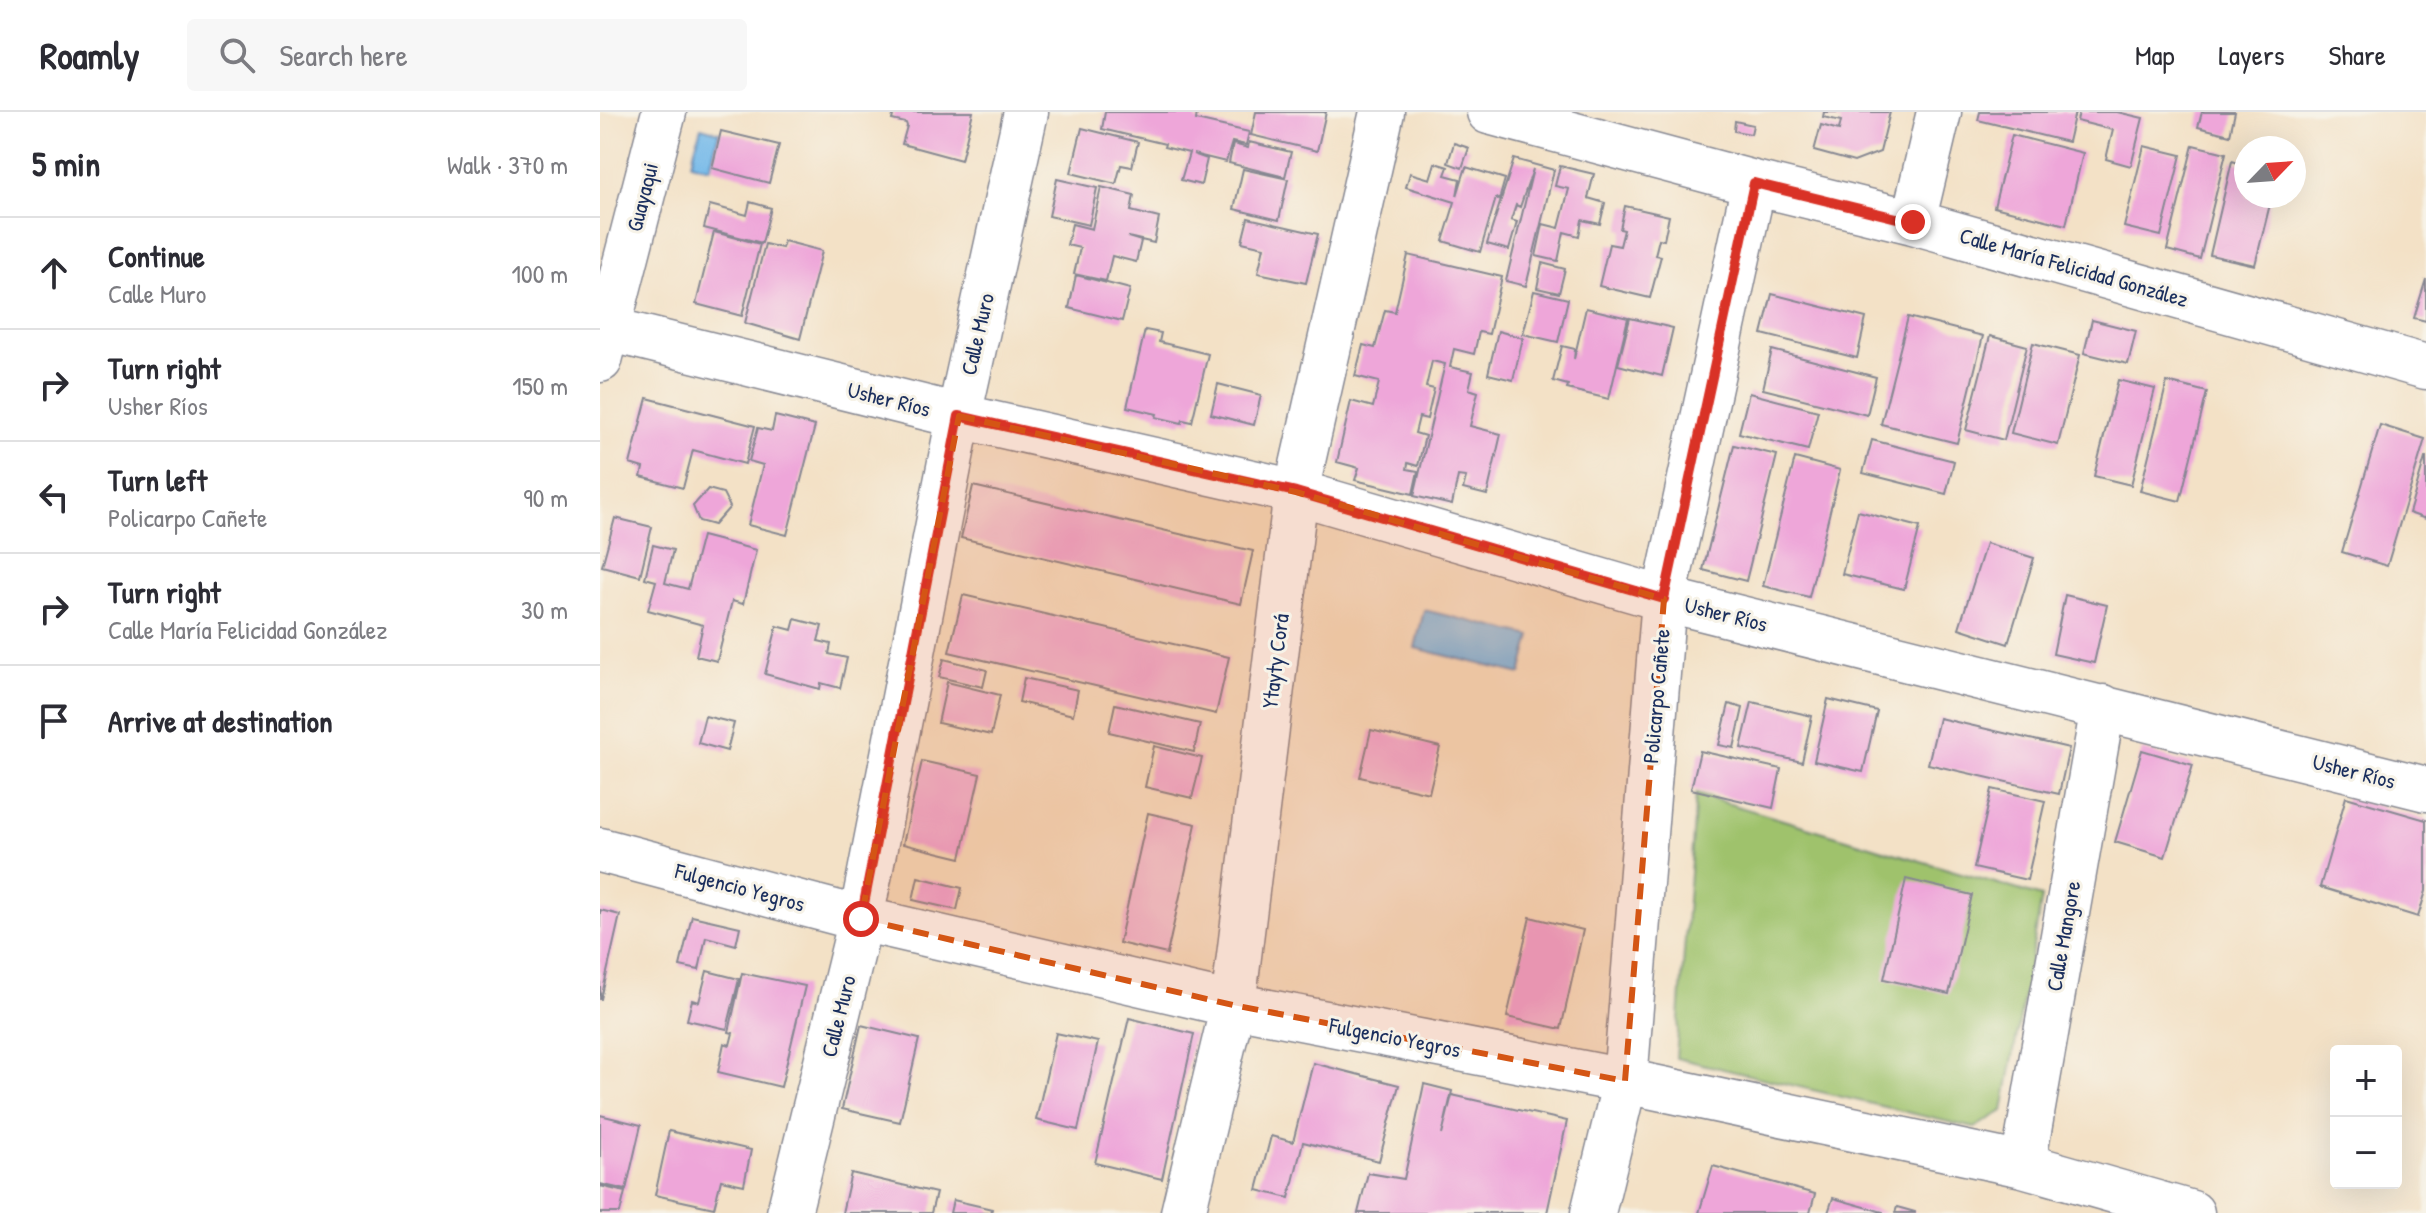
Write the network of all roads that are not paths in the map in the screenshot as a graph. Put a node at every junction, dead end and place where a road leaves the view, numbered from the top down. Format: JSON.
{"nodes":[{"id":1,"x":664,"y":112,"type":"edge"},
{"id":2,"x":1026,"y":112,"type":"edge"},
{"id":3,"x":1382,"y":112,"type":"edge"},
{"id":4,"x":1489,"y":112,"type":"edge"},
{"id":5,"x":1939,"y":112,"type":"edge"},
{"id":6,"x":1754,"y":183,"type":"junction"},
{"id":7,"x":1913,"y":222,"type":"junction"},
{"id":8,"x":603,"y":339,"type":"edge"},
{"id":9,"x":2426,"y":367,"type":"edge"},
{"id":10,"x":959,"y":416,"type":"junction"},
{"id":11,"x":1296,"y":492,"type":"junction"},
{"id":12,"x":1664,"y":599,"type":"junction"},
{"id":13,"x":2103,"y":707,"type":"junction"},
{"id":14,"x":2426,"y":789,"type":"edge"},
{"id":15,"x":600,"y":850,"type":"edge"},
{"id":16,"x":861,"y":919,"type":"junction"},
{"id":17,"x":1233,"y":1005,"type":"junction"},
{"id":18,"x":1625,"y":1081,"type":"junction"},
{"id":19,"x":2023,"y":1165,"type":"junction"},
{"id":20,"x":789,"y":1213,"type":"edge"},
{"id":21,"x":1183,"y":1213,"type":"edge"},
{"id":22,"x":1593,"y":1213,"type":"edge"},
{"id":23,"x":2192,"y":1213,"type":"edge"}],
"edges":[{"from":1,"to":8,"type":"street","name":"Guayaqui"},
{"from":2,"to":10,"type":"street","name":"Calle Muro"},
{"from":3,"to":11,"type":"street","name":"Ytayty Corá"},
{"from":4,"to":6,"type":"street","name":"Calle María Felicidad González"},
{"from":5,"to":7,"type":"street"},
{"from":6,"to":7,"type":"street","name":"Calle María Felicidad González"},
{"from":6,"to":12,"type":"street","name":"Policarpo Cañete"},
{"from":7,"to":9,"type":"street","name":"Calle María Felicidad González"},
{"from":8,"to":10,"type":"street","name":"Usher Ríos"},
{"from":10,"to":11,"type":"street","name":"Usher Ríos"},
{"from":10,"to":16,"type":"street","name":"Calle Muro"},
{"from":11,"to":12,"type":"street","name":"Usher Ríos"},
{"from":11,"to":17,"type":"street","name":"Ytayty Corá"},
{"from":12,"to":13,"type":"street","name":"Usher Ríos"},
{"from":12,"to":18,"type":"street","name":"Policarpo Cañete"},
{"from":13,"to":14,"type":"street","name":"Usher Ríos"},
{"from":13,"to":19,"type":"street","name":"Calle Mangore"},
{"from":15,"to":16,"type":"street","name":"Fulgencio Yegros"},
{"from":16,"to":17,"type":"street","name":"Fulgencio Yegros"},
{"from":16,"to":20,"type":"street","name":"Calle Muro"},
{"from":17,"to":18,"type":"street","name":"Fulgencio Yegros"},
{"from":17,"to":21,"type":"street","name":"Ytayty Corá"},
{"from":18,"to":19,"type":"street","name":"Fulgencio Yegros"},
{"from":18,"to":22,"type":"street","name":"Policarpo Cañete"},
{"from":19,"to":23,"type":"street","name":"Fulgencio Yegros"}]}
